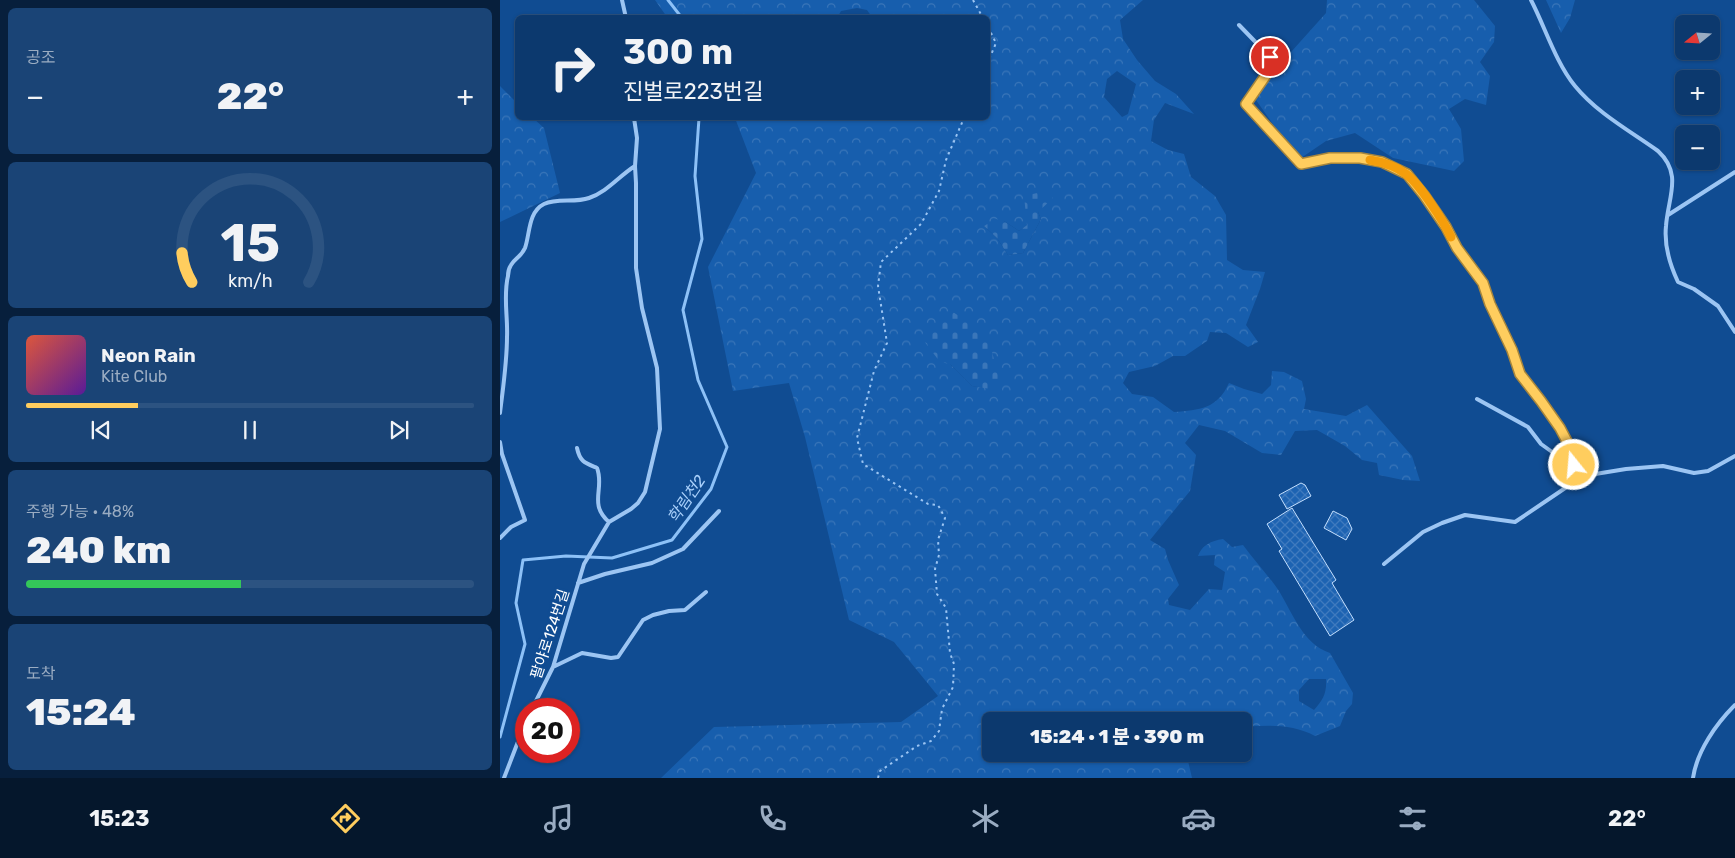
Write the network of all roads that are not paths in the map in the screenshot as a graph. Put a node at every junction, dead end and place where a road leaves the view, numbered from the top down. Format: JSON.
{"nodes":[{"id":1,"x":622,"y":0,"type":"edge"},
{"id":2,"x":1531,"y":0,"type":"edge"},
{"id":3,"x":625,"y":15,"type":"edge"},
{"id":4,"x":1239,"y":25,"type":"dead end"},
{"id":5,"x":634,"y":120,"type":"edge"},
{"id":6,"x":635,"y":166,"type":"junction"},
{"id":7,"x":1735,"y":172,"type":"edge"},
{"id":8,"x":1668,"y":215,"type":"junction"},
{"id":9,"x":1735,"y":332,"type":"edge"},
{"id":10,"x":1477,"y":399,"type":"dead end"},
{"id":11,"x":500,"y":412,"type":"edge"},
{"id":12,"x":500,"y":442,"type":"edge"},
{"id":13,"x":577,"y":448,"type":"dead end"},
{"id":14,"x":1735,"y":456,"type":"edge"},
{"id":15,"x":1574,"y":465,"type":"junction"},
{"id":16,"x":1584,"y":476,"type":"junction"},
{"id":17,"x":719,"y":511,"type":"dead end"},
{"id":18,"x":608,"y":522,"type":"junction"},
{"id":19,"x":500,"y":538,"type":"edge"},
{"id":20,"x":1384,"y":564,"type":"dead end"},
{"id":21,"x":578,"y":583,"type":"junction"},
{"id":22,"x":706,"y":592,"type":"dead end"},
{"id":23,"x":553,"y":667,"type":"junction"},
{"id":24,"x":538,"y":698,"type":"edge"},
{"id":25,"x":1735,"y":705,"type":"edge"},
{"id":26,"x":515,"y":750,"type":"edge"},
{"id":27,"x":504,"y":778,"type":"edge"},
{"id":28,"x":1693,"y":778,"type":"edge"}],
"edges":[{"from":1,"to":3,"type":"lane"},
{"from":2,"to":8,"type":"lane"},
{"from":4,"to":15,"type":"lane"},
{"from":5,"to":6,"type":"lane"},
{"from":6,"to":11,"type":"lane"},
{"from":6,"to":18,"type":"lane"},
{"from":7,"to":8,"type":"lane"},
{"from":8,"to":9,"type":"lane"},
{"from":10,"to":15,"type":"lane"},
{"from":12,"to":19,"type":"lane"},
{"from":13,"to":18,"type":"lane"},
{"from":14,"to":16,"type":"lane"},
{"from":15,"to":16,"type":"lane"},
{"from":16,"to":20,"type":"lane"},
{"from":17,"to":21,"type":"lane"},
{"from":18,"to":21,"type":"lane","name":"팔야로124번길"},
{"from":21,"to":23,"type":"lane","name":"팔야로124번길"},
{"from":22,"to":23,"type":"lane"},
{"from":23,"to":24,"type":"lane","name":"팔야로124번길"},
{"from":25,"to":28,"type":"lane"},
{"from":26,"to":27,"type":"lane"}]}
